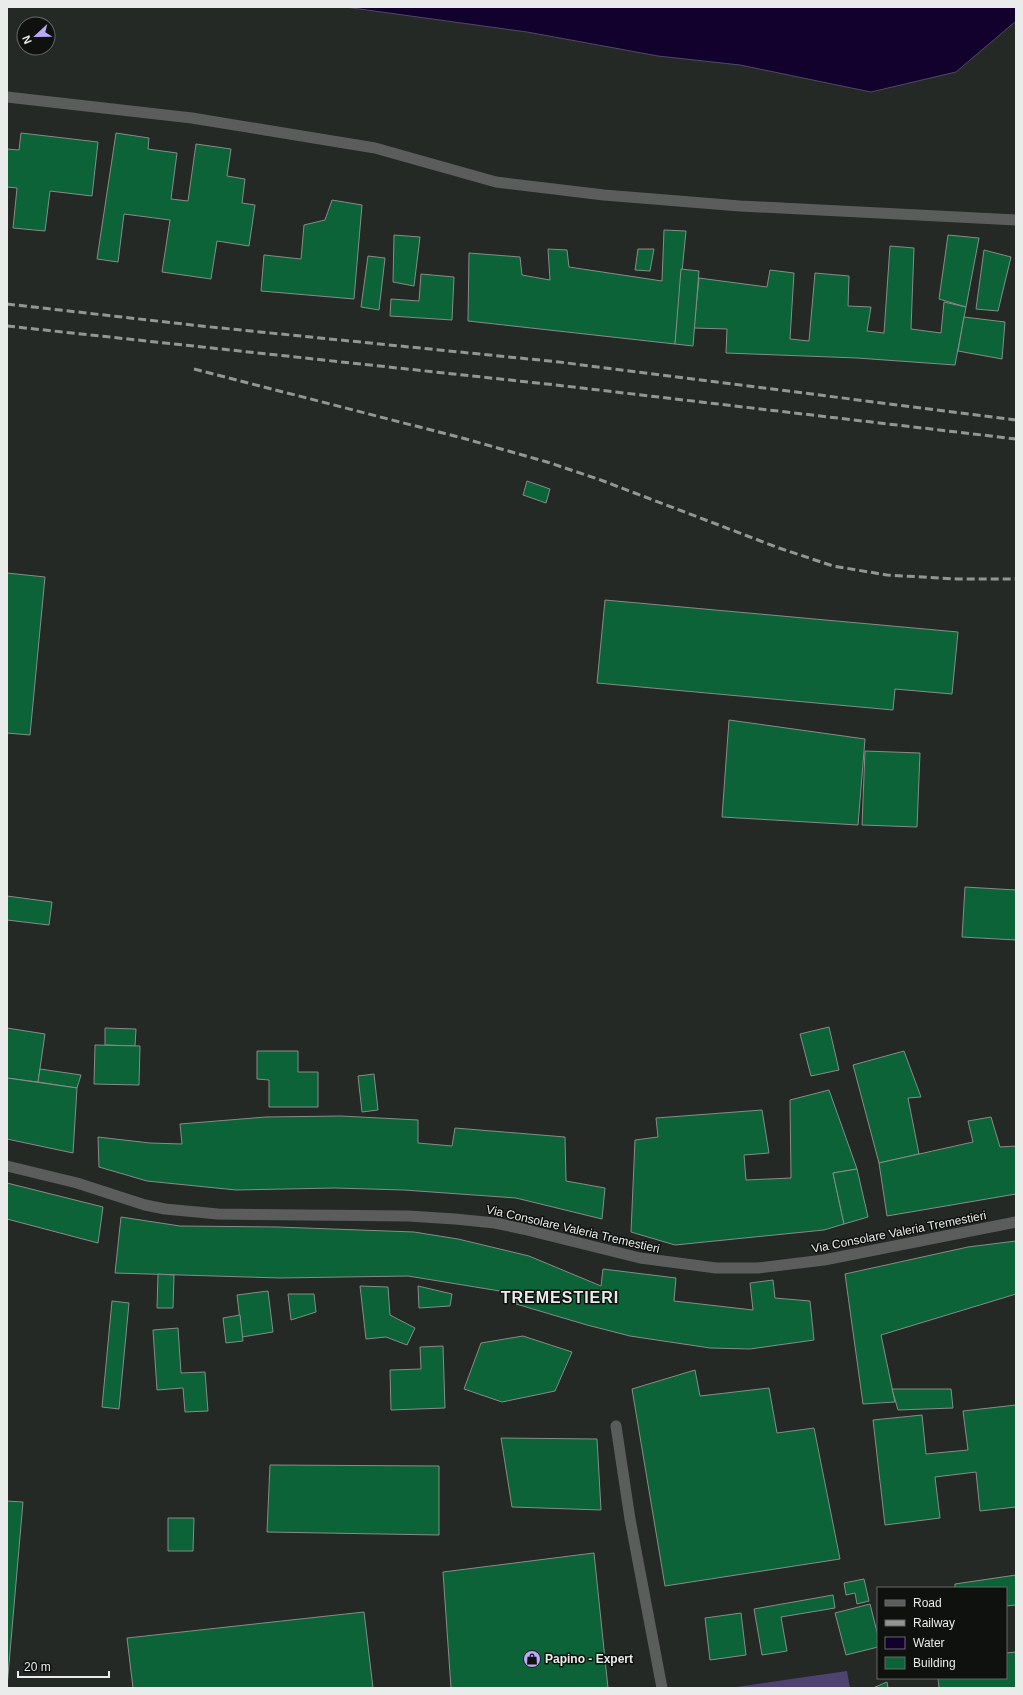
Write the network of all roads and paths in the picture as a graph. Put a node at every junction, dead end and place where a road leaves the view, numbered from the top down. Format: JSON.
{"nodes":[{"id":1,"x":7,"y":97,"type":"edge"},
{"id":2,"x":1016,"y":220,"type":"edge"},
{"id":3,"x":7,"y":1166,"type":"edge"},
{"id":4,"x":1016,"y":1222,"type":"edge"},
{"id":5,"x":616,"y":1426,"type":"dead end"},
{"id":6,"x":662,"y":1688,"type":"edge"}],
"edges":[{"from":1,"to":2,"type":"street"},
{"from":3,"to":4,"type":"street","name":"Via Consolare Valeria Tremestieri"},
{"from":5,"to":6,"type":"street"}]}
